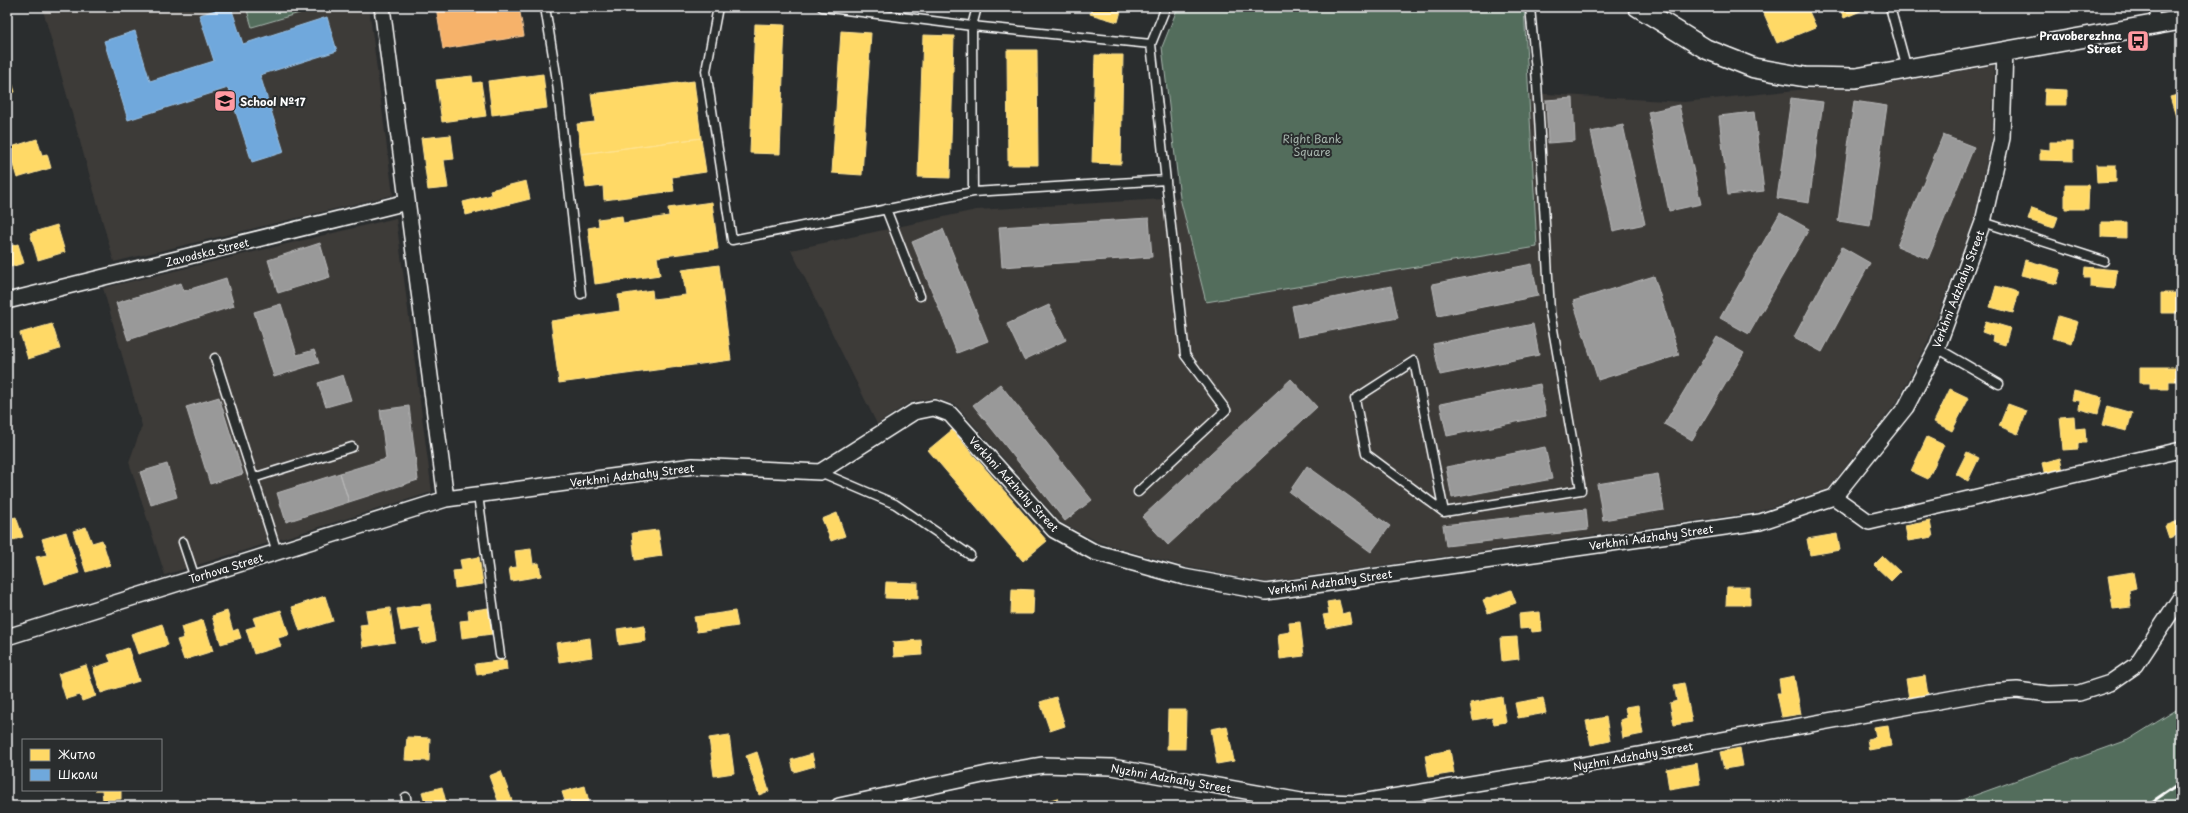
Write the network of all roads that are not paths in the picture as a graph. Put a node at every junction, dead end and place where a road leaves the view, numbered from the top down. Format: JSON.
{"nodes":[{"id":1,"x":382,"y":7,"type":"edge"},
{"id":2,"x":545,"y":7,"type":"edge"},
{"id":3,"x":718,"y":7,"type":"edge"},
{"id":4,"x":822,"y":7,"type":"edge"},
{"id":5,"x":977,"y":7,"type":"edge"},
{"id":6,"x":1166,"y":7,"type":"edge"},
{"id":7,"x":1530,"y":7,"type":"edge"},
{"id":8,"x":1638,"y":7,"type":"edge"},
{"id":9,"x":1890,"y":7,"type":"edge"},
{"id":10,"x":2155,"y":16,"type":"edge"},
{"id":11,"x":2181,"y":20,"type":"edge"},
{"id":12,"x":972,"y":26,"type":"junction"},
{"id":13,"x":1151,"y":44,"type":"junction"},
{"id":14,"x":2005,"y":51,"type":"junction"},
{"id":15,"x":1906,"y":69,"type":"junction"},
{"id":16,"x":1166,"y":180,"type":"junction"},
{"id":17,"x":973,"y":192,"type":"junction"},
{"id":18,"x":407,"y":202,"type":"junction"},
{"id":19,"x":886,"y":209,"type":"junction"},
{"id":20,"x":1983,"y":222,"type":"junction"},
{"id":21,"x":2104,"y":261,"type":"dead end"},
{"id":22,"x":581,"y":294,"type":"dead end"},
{"id":23,"x":920,"y":296,"type":"dead end"},
{"id":24,"x":7,"y":301,"type":"edge"},
{"id":25,"x":1937,"y":348,"type":"junction"},
{"id":26,"x":215,"y":358,"type":"dead end"},
{"id":27,"x":1999,"y":384,"type":"dead end"},
{"id":28,"x":352,"y":447,"type":"dead end"},
{"id":29,"x":2181,"y":450,"type":"edge"},
{"id":30,"x":820,"y":472,"type":"junction"},
{"id":31,"x":253,"y":478,"type":"junction"},
{"id":32,"x":1138,"y":492,"type":"dead end"},
{"id":33,"x":478,"y":495,"type":"junction"},
{"id":34,"x":1834,"y":497,"type":"junction"},
{"id":35,"x":446,"y":499,"type":"junction"},
{"id":36,"x":1444,"y":512,"type":"junction"},
{"id":37,"x":183,"y":542,"type":"dead end"},
{"id":38,"x":277,"y":552,"type":"junction"},
{"id":39,"x":970,"y":555,"type":"dead end"},
{"id":40,"x":195,"y":578,"type":"junction"},
{"id":41,"x":2181,"y":597,"type":"edge"},
{"id":42,"x":7,"y":637,"type":"edge"},
{"id":43,"x":500,"y":655,"type":"dead end"},
{"id":44,"x":406,"y":797,"type":"dead end"},
{"id":45,"x":407,"y":806,"type":"edge"},
{"id":46,"x":840,"y":806,"type":"edge"}],
"edges":[{"from":1,"to":18,"type":"street"},
{"from":2,"to":22,"type":"lane"},
{"from":3,"to":19,"type":"lane"},
{"from":4,"to":12,"type":"lane"},
{"from":5,"to":12,"type":"lane"},
{"from":6,"to":13,"type":"lane"},
{"from":7,"to":36,"type":"lane"},
{"from":8,"to":15,"type":"street"},
{"from":9,"to":15,"type":"lane"},
{"from":10,"to":11,"type":"street"},
{"from":10,"to":14,"type":"street"},
{"from":12,"to":13,"type":"lane"},
{"from":12,"to":17,"type":"lane"},
{"from":13,"to":16,"type":"lane"},
{"from":14,"to":15,"type":"street"},
{"from":14,"to":20,"type":"street","name":"Verkhni Adzhahy Street"},
{"from":16,"to":17,"type":"lane"},
{"from":16,"to":32,"type":"lane"},
{"from":17,"to":19,"type":"lane"},
{"from":18,"to":24,"type":"street","name":"Zavodska Street"},
{"from":18,"to":35,"type":"street"},
{"from":19,"to":23,"type":"lane"},
{"from":20,"to":21,"type":"lane"},
{"from":20,"to":25,"type":"street","name":"Verkhni Adzhahy Street"},
{"from":25,"to":27,"type":"lane"},
{"from":25,"to":34,"type":"street","name":"Verkhni Adzhahy Street"},
{"from":26,"to":31,"type":"lane"},
{"from":28,"to":31,"type":"lane"},
{"from":29,"to":34,"type":"street"},
{"from":30,"to":33,"type":"street","name":"Verkhni Adzhahy Street"},
{"from":30,"to":34,"type":"street","name":"Verkhni Adzhahy Street"},
{"from":30,"to":39,"type":"lane"},
{"from":31,"to":38,"type":"lane"},
{"from":33,"to":35,"type":"street","name":"Verkhni Adzhahy Street"},
{"from":33,"to":43,"type":"lane"},
{"from":35,"to":38,"type":"street","name":"Torhova Street"},
{"from":36,"to":36,"type":"lane"},
{"from":37,"to":40,"type":"lane"},
{"from":38,"to":40,"type":"street","name":"Torhova Street"},
{"from":40,"to":42,"type":"street","name":"Torhova Street"},
{"from":41,"to":46,"type":"street","name":"Nyzhni Adzhahy Street"},
{"from":44,"to":45,"type":"lane"}]}
